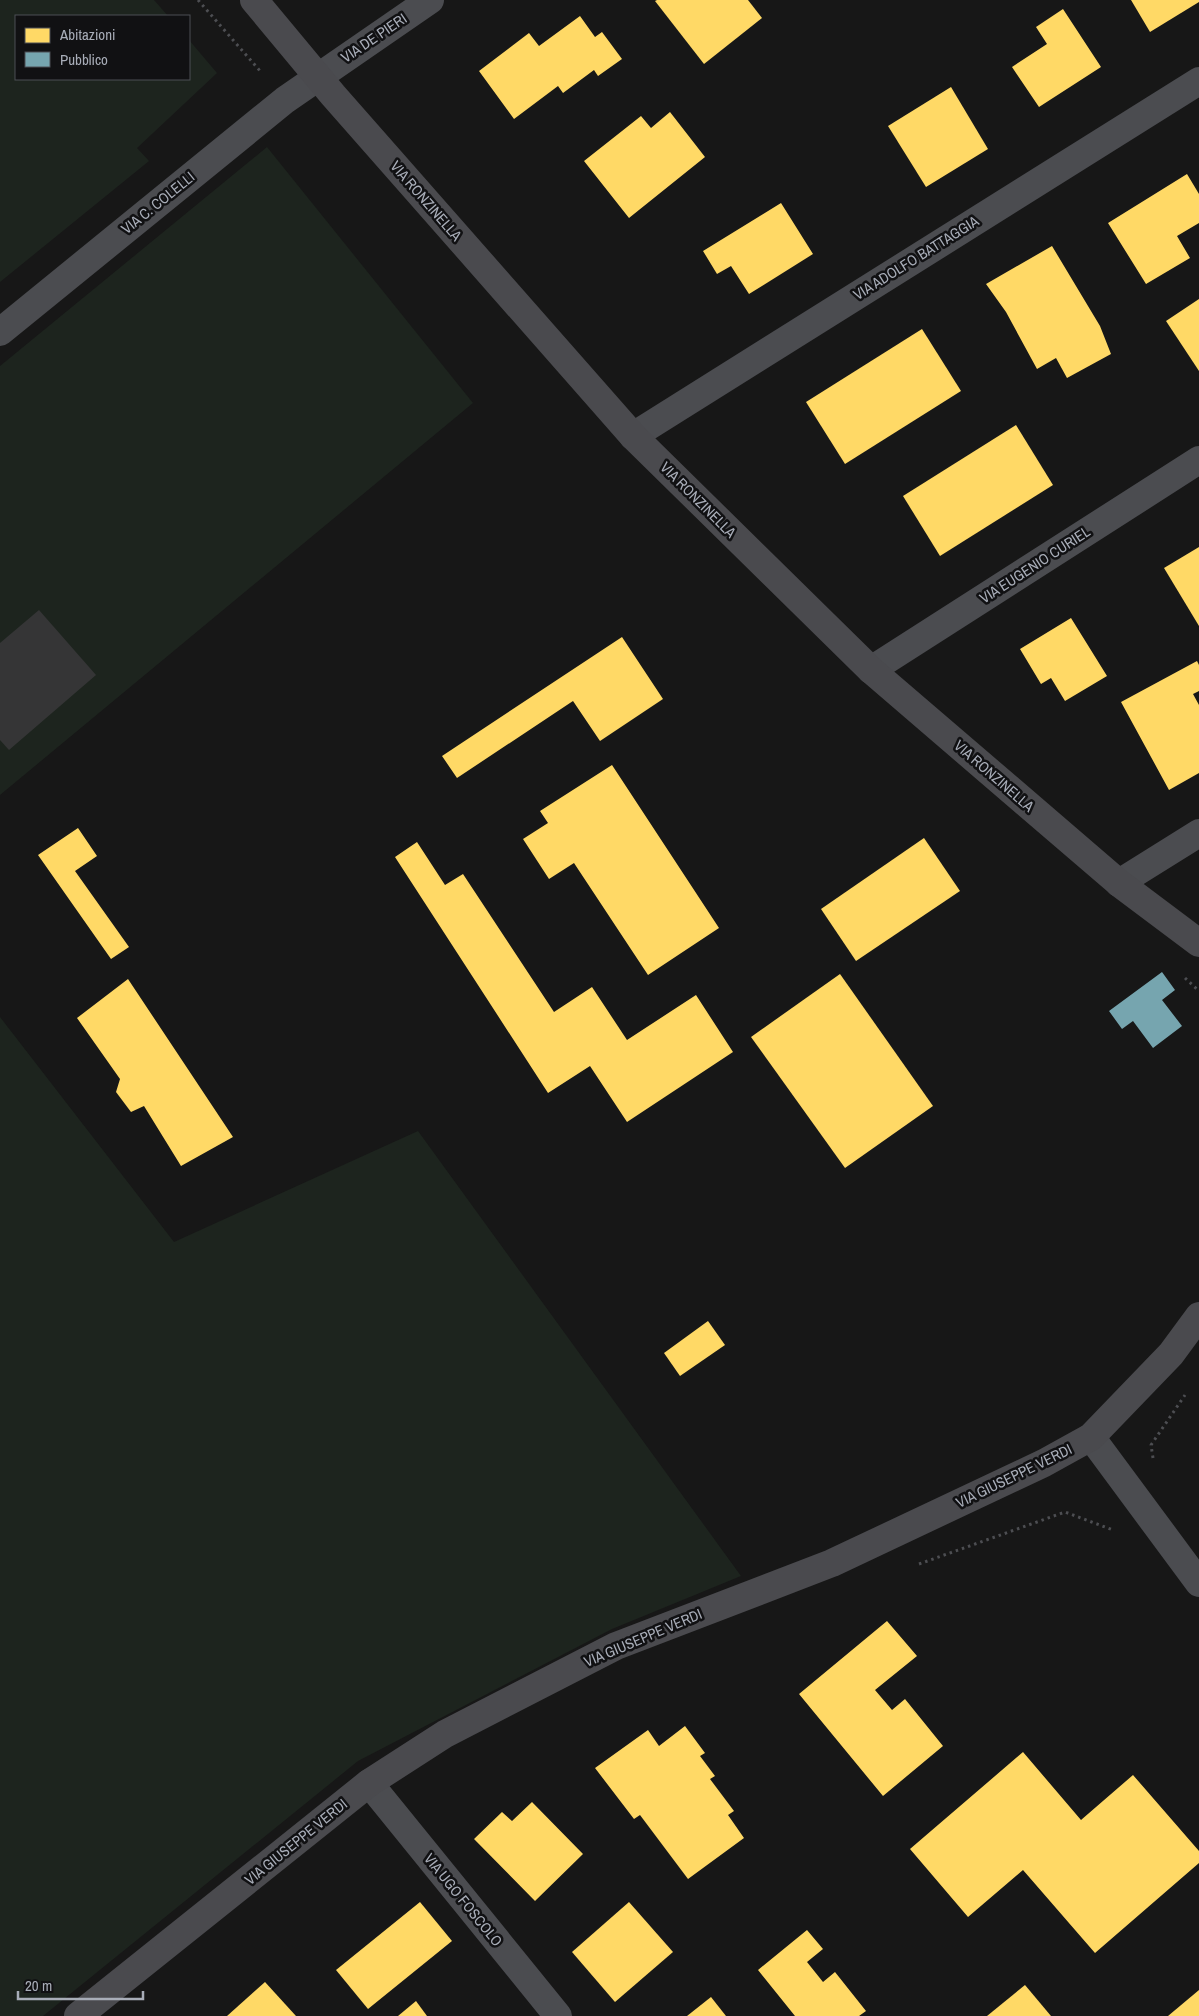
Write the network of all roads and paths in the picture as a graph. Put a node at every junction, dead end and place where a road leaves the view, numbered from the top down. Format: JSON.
{"nodes":[{"id":1,"x":254,"y":0,"type":"edge"},
{"id":2,"x":430,"y":0,"type":"edge"},
{"id":3,"x":317,"y":76,"type":"junction"},
{"id":4,"x":1199,"y":80,"type":"edge"},
{"id":5,"x":0,"y":332,"type":"edge"},
{"id":6,"x":633,"y":436,"type":"junction"},
{"id":7,"x":1199,"y":460,"type":"edge"},
{"id":8,"x":871,"y":670,"type":"junction"},
{"id":9,"x":1199,"y":833,"type":"edge"},
{"id":10,"x":1119,"y":883,"type":"junction"},
{"id":11,"x":1199,"y":943,"type":"edge"},
{"id":12,"x":1199,"y":1316,"type":"edge"},
{"id":13,"x":1187,"y":1392,"type":"dead end"},
{"id":14,"x":1092,"y":1437,"type":"junction"},
{"id":15,"x":1154,"y":1463,"type":"dead end"},
{"id":16,"x":1148,"y":1514,"type":"junction"},
{"id":17,"x":916,"y":1566,"type":"dead end"},
{"id":18,"x":1199,"y":1583,"type":"edge"},
{"id":19,"x":369,"y":1783,"type":"junction"},
{"id":20,"x":78,"y":2016,"type":"edge"},
{"id":21,"x":558,"y":2016,"type":"edge"}],
"edges":[{"from":1,"to":3,"type":"street","name":"VIA RONZINELLA"},
{"from":2,"to":3,"type":"street","name":"VIA DE PIERI"},
{"from":3,"to":5,"type":"street","name":"VIA C. COLELLI"},
{"from":3,"to":6,"type":"street","name":"VIA RONZINELLA"},
{"from":4,"to":6,"type":"street","name":"VIA ADOLFO BATTAGGIA"},
{"from":6,"to":8,"type":"street","name":"VIA RONZINELLA"},
{"from":7,"to":8,"type":"street","name":"VIA EUGENIO CURIEL"},
{"from":8,"to":10,"type":"street","name":"VIA RONZINELLA"},
{"from":9,"to":10,"type":"street"},
{"from":10,"to":11,"type":"street","name":"VIA RONZINELLA"},
{"from":12,"to":14,"type":"street","name":"VIA GIUSEPPE VERDI"},
{"from":13,"to":15,"type":"path"},
{"from":14,"to":16,"type":"street"},
{"from":14,"to":19,"type":"street","name":"VIA GIUSEPPE VERDI"},
{"from":16,"to":17,"type":"path"},
{"from":16,"to":18,"type":"street"},
{"from":19,"to":20,"type":"street","name":"VIA GIUSEPPE VERDI"},
{"from":19,"to":21,"type":"street","name":"VIA UGO FOSCOLO"}]}
